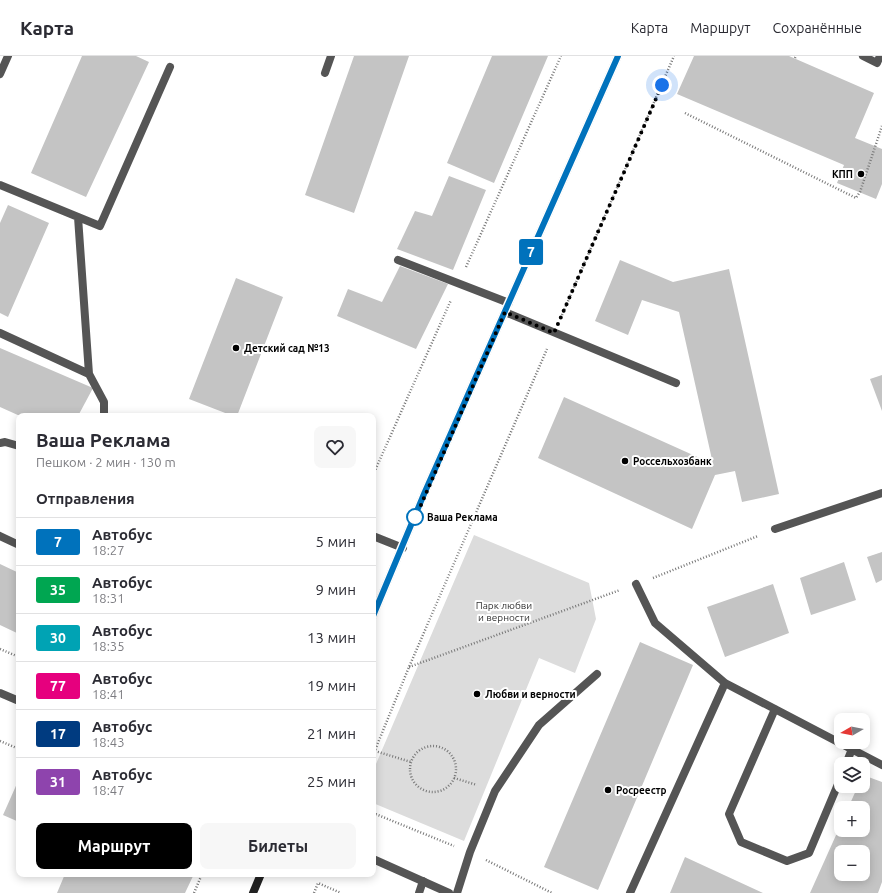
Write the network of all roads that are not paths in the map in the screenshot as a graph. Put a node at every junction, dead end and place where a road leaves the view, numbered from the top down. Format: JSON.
{"nodes":[{"id":1,"x":8,"y":56,"type":"edge"},
{"id":2,"x":331,"y":56,"type":"edge"},
{"id":3,"x":618,"y":56,"type":"edge"},
{"id":4,"x":863,"y":56,"type":"edge"},
{"id":5,"x":880,"y":56,"type":"edge"},
{"id":6,"x":170,"y":67,"type":"dead end"},
{"id":7,"x":325,"y":73,"type":"dead end"},
{"id":8,"x":0,"y":74,"type":"edge"},
{"id":9,"x":0,"y":184,"type":"edge"},
{"id":10,"x":78,"y":217,"type":"junction"},
{"id":11,"x":398,"y":260,"type":"dead end"},
{"id":12,"x":509,"y":302,"type":"junction"},
{"id":13,"x":505,"y":312,"type":"junction"},
{"id":14,"x":0,"y":333,"type":"edge"},
{"id":15,"x":88,"y":374,"type":"junction"},
{"id":16,"x":676,"y":383,"type":"dead end"},
{"id":17,"x":104,"y":413,"type":"edge"},
{"id":18,"x":0,"y":443,"type":"edge"},
{"id":19,"x":16,"y":445,"type":"edge"},
{"id":20,"x":882,"y":493,"type":"edge"},
{"id":21,"x":775,"y":529,"type":"road end"},
{"id":22,"x":0,"y":536,"type":"edge"},
{"id":23,"x":376,"y":537,"type":"edge"},
{"id":24,"x":16,"y":544,"type":"edge"},
{"id":25,"x":403,"y":548,"type":"junction"},
{"id":26,"x":636,"y":584,"type":"road end"},
{"id":27,"x":376,"y":609,"type":"edge"},
{"id":28,"x":597,"y":674,"type":"dead end"},
{"id":29,"x":725,"y":683,"type":"junction"},
{"id":30,"x":0,"y":692,"type":"edge"},
{"id":31,"x":16,"y":700,"type":"edge"},
{"id":32,"x":775,"y":709,"type":"junction"},
{"id":33,"x":834,"y":740,"type":"edge"},
{"id":34,"x":852,"y":749,"type":"joint"},
{"id":35,"x":849,"y":757,"type":"edge"},
{"id":36,"x":882,"y":765,"type":"edge"},
{"id":37,"x":834,"y":793,"type":"edge"},
{"id":38,"x":376,"y":860,"type":"edge"},
{"id":39,"x":260,"y":877,"type":"edge"},
{"id":40,"x":423,"y":882,"type":"junction"},
{"id":41,"x":253,"y":893,"type":"edge"},
{"id":42,"x":419,"y":893,"type":"edge"},
{"id":43,"x":449,"y":893,"type":"edge"},
{"id":44,"x":458,"y":893,"type":"edge"},
{"id":45,"x":630,"y":893,"type":"edge"}],
"edges":[{"from":1,"to":8,"type":"street"},
{"from":2,"to":7,"type":"street"},
{"from":3,"to":12,"type":"main road"},
{"from":4,"to":5,"type":"street"},
{"from":6,"to":10,"type":"street"},
{"from":9,"to":10,"type":"street"},
{"from":10,"to":15,"type":"street"},
{"from":11,"to":12,"type":"street"},
{"from":12,"to":13,"type":"main road"},
{"from":13,"to":16,"type":"street"},
{"from":13,"to":25,"type":"main road"},
{"from":14,"to":15,"type":"street"},
{"from":15,"to":17,"type":"street"},
{"from":18,"to":19,"type":"street"},
{"from":20,"to":21,"type":"street"},
{"from":22,"to":24,"type":"street"},
{"from":23,"to":25,"type":"street"},
{"from":25,"to":27,"type":"main road"},
{"from":26,"to":29,"type":"street"},
{"from":28,"to":44,"type":"street"},
{"from":29,"to":32,"type":"street"},
{"from":29,"to":45,"type":"street"},
{"from":30,"to":31,"type":"street"},
{"from":32,"to":33,"type":"street"},
{"from":32,"to":37,"type":"street"},
{"from":34,"to":35,"type":"street"},
{"from":34,"to":36,"type":"street"},
{"from":38,"to":40,"type":"street"},
{"from":39,"to":41,"type":"main road"},
{"from":40,"to":42,"type":"street"},
{"from":40,"to":43,"type":"street"}]}
